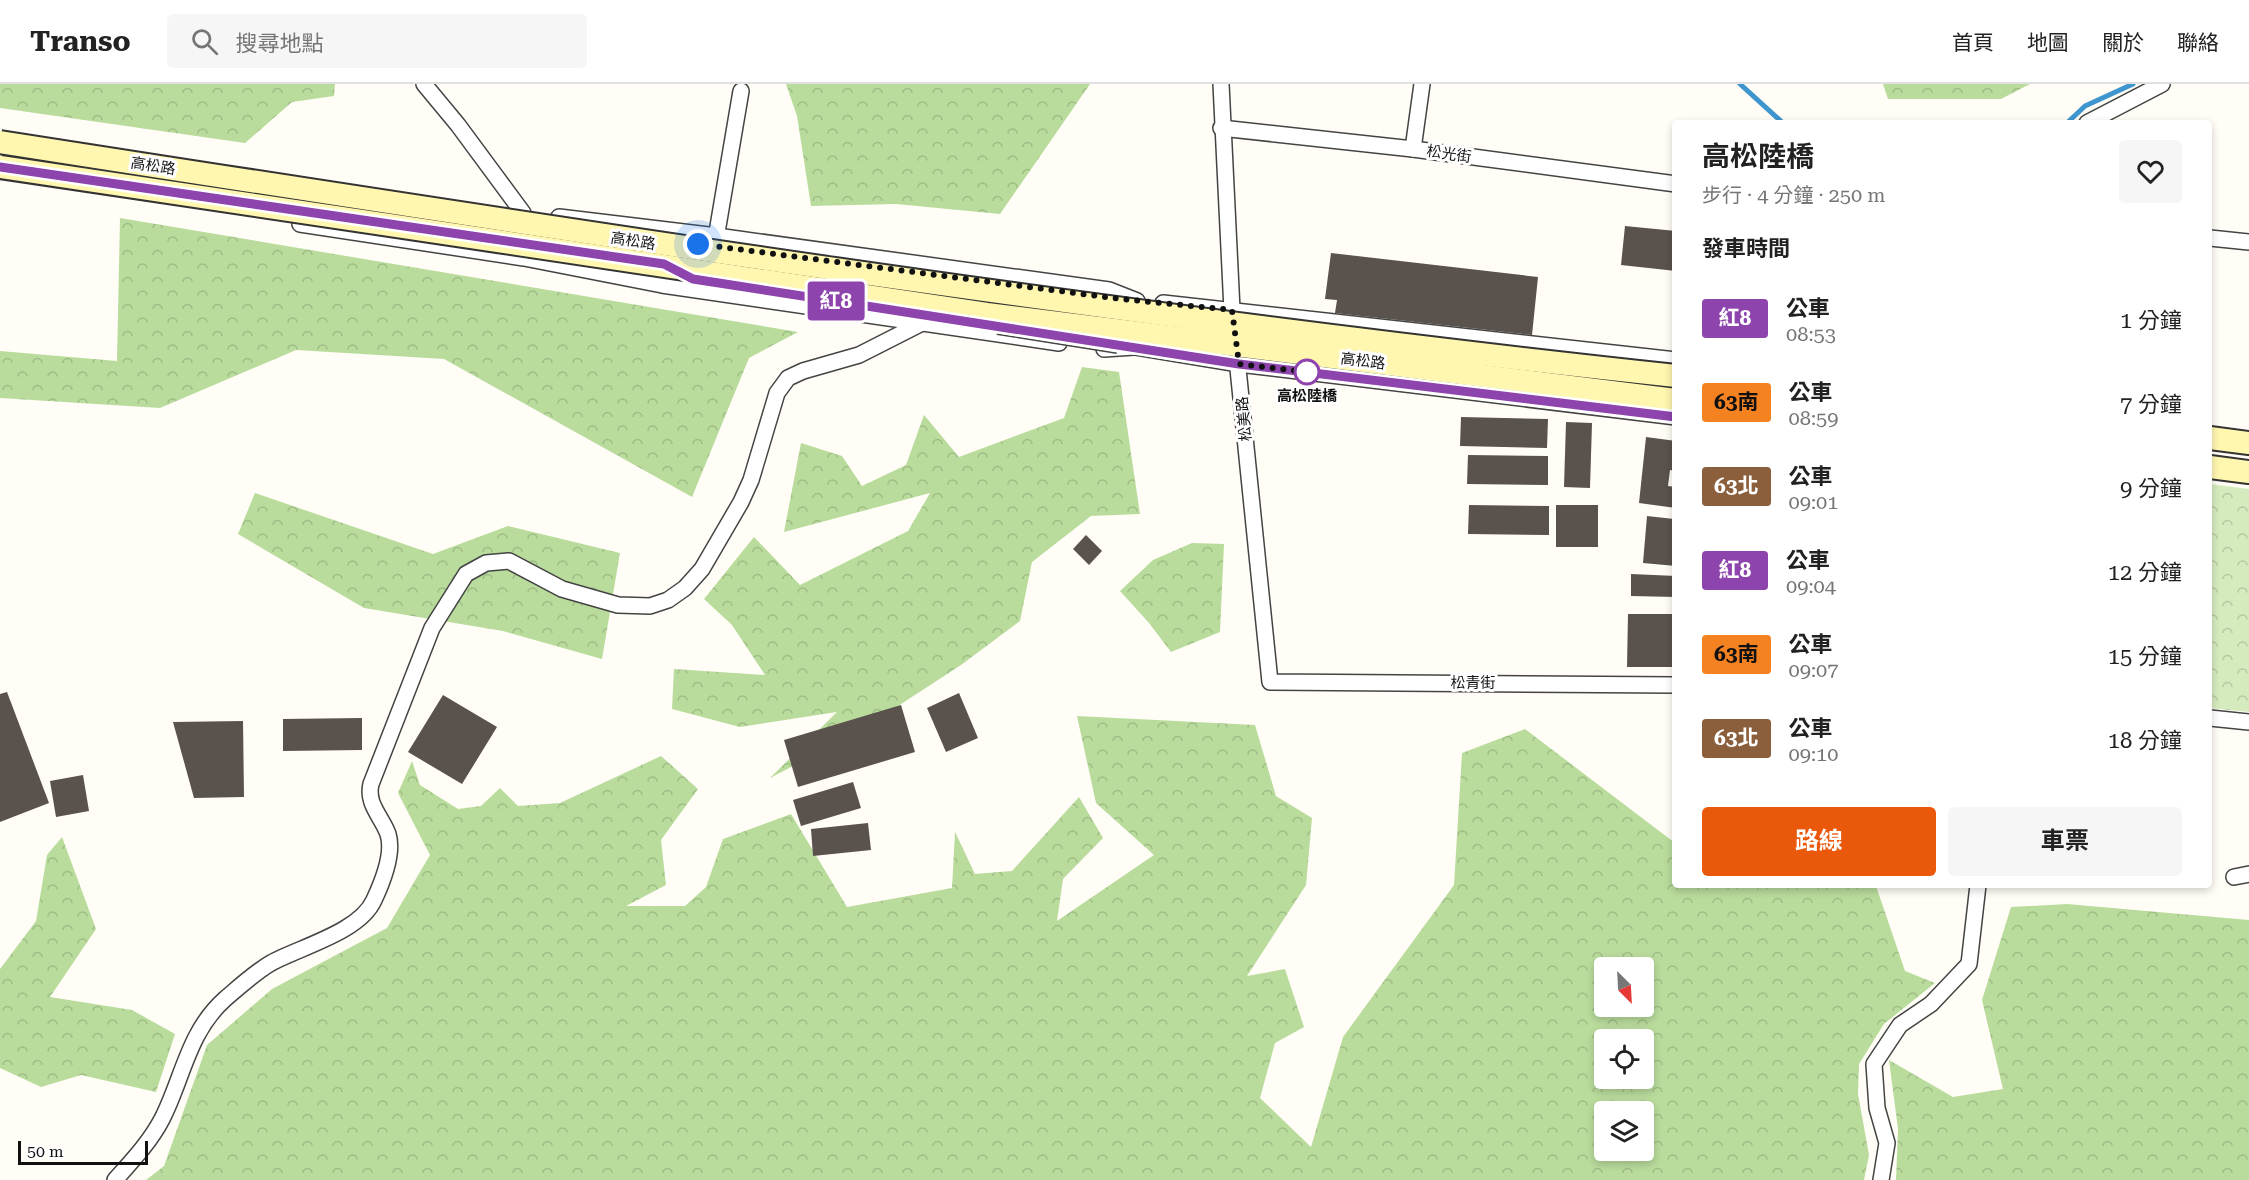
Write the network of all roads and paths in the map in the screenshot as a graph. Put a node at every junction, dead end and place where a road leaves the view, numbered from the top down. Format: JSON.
{"nodes":[{"id":1,"x":424,"y":84,"type":"edge"},
{"id":2,"x":1221,"y":84,"type":"edge"},
{"id":3,"x":1422,"y":84,"type":"edge"},
{"id":4,"x":2162,"y":84,"type":"edge"},
{"id":5,"x":741,"y":92,"type":"dead end"},
{"id":6,"x":2093,"y":120,"type":"edge"},
{"id":7,"x":1221,"y":128,"type":"junction"},
{"id":8,"x":0,"y":142,"type":"edge"},
{"id":9,"x":1413,"y":149,"type":"junction"},
{"id":10,"x":0,"y":167,"type":"edge"},
{"id":11,"x":1672,"y":183,"type":"edge"},
{"id":12,"x":523,"y":213,"type":"junction"},
{"id":13,"x":717,"y":236,"type":"junction"},
{"id":14,"x":2212,"y":238,"type":"edge"},
{"id":15,"x":2249,"y":242,"type":"edge"},
{"id":16,"x":665,"y":255,"type":"junction"},
{"id":17,"x":524,"y":258,"type":"junction"},
{"id":18,"x":707,"y":292,"type":"junction"},
{"id":19,"x":1137,"y":301,"type":"junction"},
{"id":20,"x":1232,"y":310,"type":"junction"},
{"id":21,"x":922,"y":323,"type":"junction"},
{"id":22,"x":1134,"y":347,"type":"junction"},
{"id":23,"x":1672,"y":360,"type":"edge"},
{"id":24,"x":1239,"y":364,"type":"junction"},
{"id":25,"x":1672,"y":376,"type":"edge"},
{"id":26,"x":1672,"y":400,"type":"edge"},
{"id":27,"x":1672,"y":417,"type":"edge"},
{"id":28,"x":2212,"y":438,"type":"edge"},
{"id":29,"x":2249,"y":442,"type":"edge"},
{"id":30,"x":2212,"y":467,"type":"edge"},
{"id":31,"x":2249,"y":472,"type":"edge"},
{"id":32,"x":1269,"y":682,"type":"joint"},
{"id":33,"x":1672,"y":685,"type":"edge"},
{"id":34,"x":2212,"y":718,"type":"edge"},
{"id":35,"x":2249,"y":722,"type":"edge"},
{"id":36,"x":1978,"y":888,"type":"edge"},
{"id":37,"x":115,"y":1180,"type":"edge"},
{"id":38,"x":1881,"y":1180,"type":"edge"}],
"edges":[{"from":1,"to":12,"type":"street"},
{"from":2,"to":7,"type":"street","name":"松美路"},
{"from":3,"to":9,"type":"street"},
{"from":4,"to":6,"type":"street"},
{"from":5,"to":13,"type":"street"},
{"from":7,"to":9,"type":"street","name":"松光街"},
{"from":7,"to":20,"type":"street","name":"松美路"},
{"from":8,"to":16,"type":"street","name":"高松路","bridge":true},
{"from":9,"to":11,"type":"street","name":"松光街"},
{"from":10,"to":16,"type":"street","name":"高松路","bridge":true},
{"from":12,"to":13,"type":"street","name":"高松路"},
{"from":12,"to":17,"type":"street"},
{"from":12,"to":17,"type":"street","name":"高松路"},
{"from":13,"to":18,"type":"street"},
{"from":13,"to":19,"type":"street","name":"高松路"},
{"from":14,"to":15,"type":"street"},
{"from":16,"to":19,"type":"street","name":"高松路","bridge":true},
{"from":16,"to":22,"type":"street","name":"高松路","bridge":true},
{"from":16,"to":25,"type":"street","name":"高松路","bridge":true},
{"from":16,"to":26,"type":"street","name":"高松路","bridge":true},
{"from":17,"to":18,"type":"street","name":"高松路"},
{"from":18,"to":21,"type":"street","name":"高松路"},
{"from":19,"to":20,"type":"street","name":"高松路"},
{"from":20,"to":23,"type":"street","name":"高松路"},
{"from":20,"to":24,"type":"street","name":"松美路"},
{"from":21,"to":22,"type":"street","name":"高松路"},
{"from":21,"to":37,"type":"street"},
{"from":22,"to":24,"type":"street","name":"高松路"},
{"from":24,"to":27,"type":"street","name":"高松路"},
{"from":24,"to":32,"type":"street","name":"松美路"},
{"from":28,"to":29,"type":"street"},
{"from":30,"to":31,"type":"street"},
{"from":32,"to":33,"type":"street","name":"松青街"},
{"from":34,"to":35,"type":"street"},
{"from":36,"to":38,"type":"street"}]}
